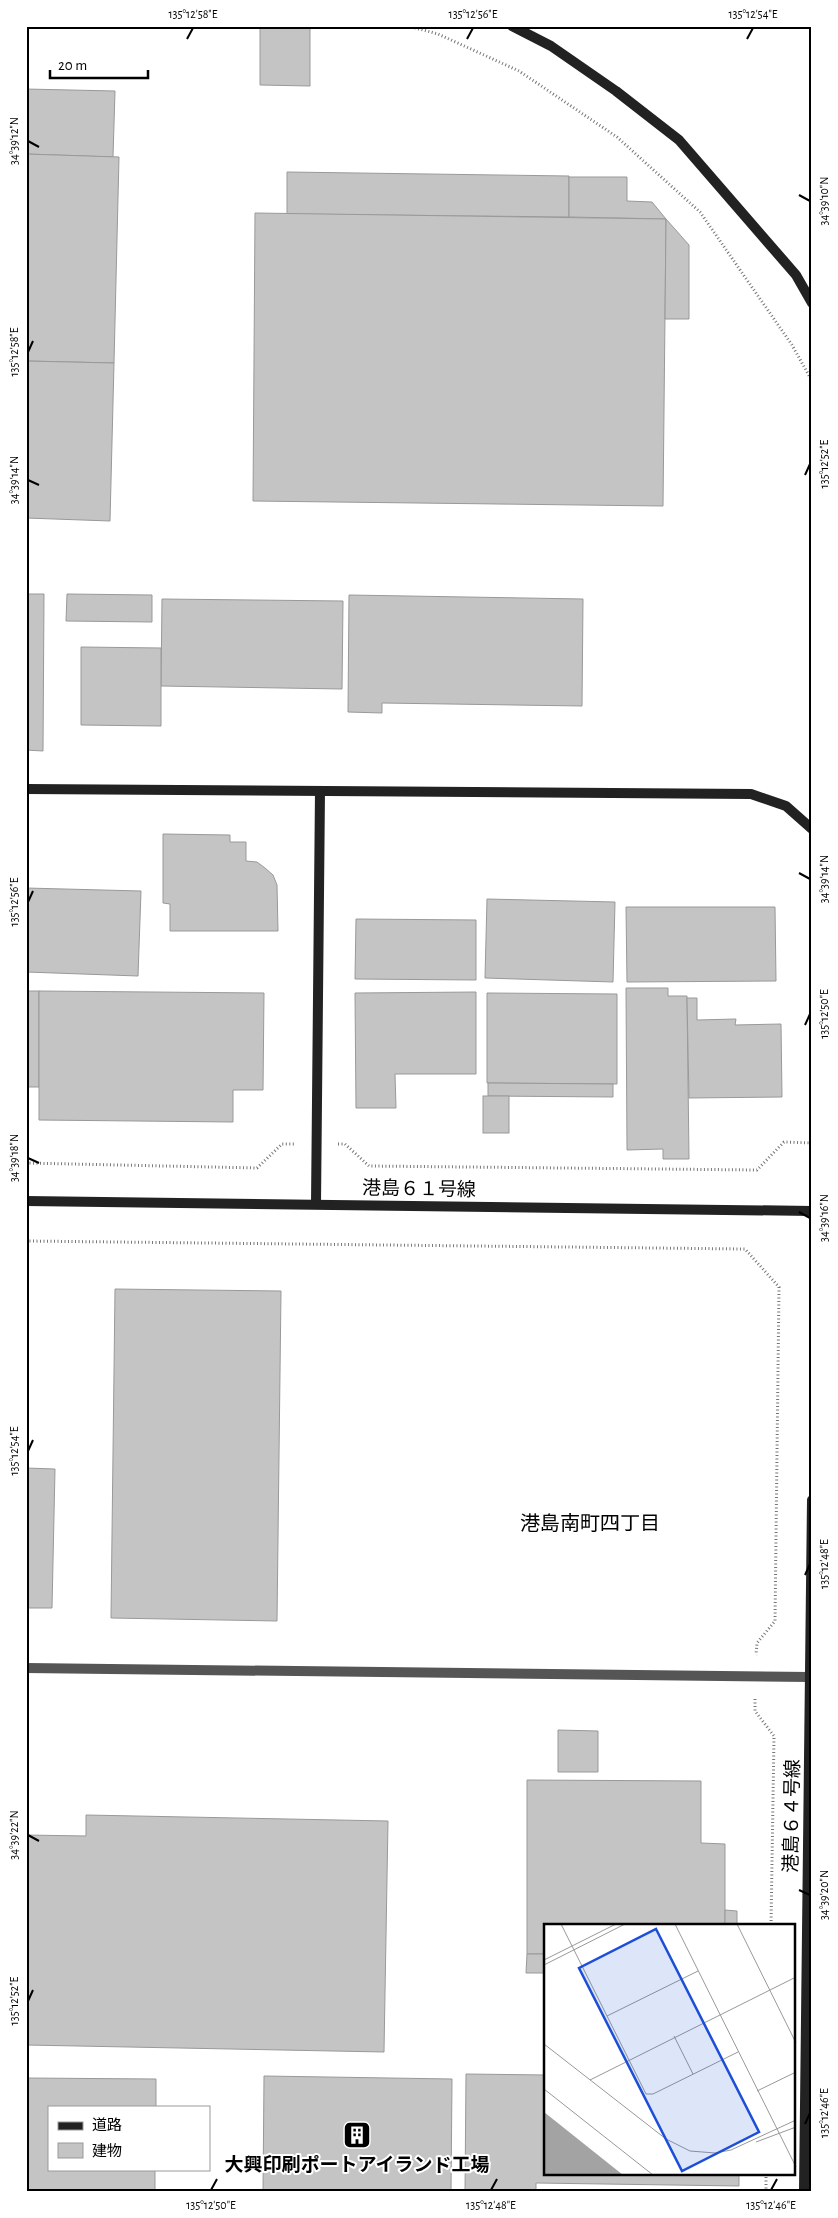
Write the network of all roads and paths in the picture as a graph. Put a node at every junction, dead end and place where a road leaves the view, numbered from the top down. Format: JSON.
{"nodes":[{"id":1,"x":408,"y":26,"type":"edge"},
{"id":2,"x":512,"y":26,"type":"edge"},
{"id":3,"x":812,"y":303,"type":"edge"},
{"id":4,"x":812,"y":381,"type":"edge"},
{"id":5,"x":26,"y":789,"type":"edge"},
{"id":6,"x":320,"y":791,"type":"junction"},
{"id":7,"x":812,"y":829,"type":"edge"},
{"id":8,"x":812,"y":1143,"type":"edge"},
{"id":9,"x":282,"y":1144,"type":"dead end"},
{"id":10,"x":345,"y":1144,"type":"dead end"},
{"id":11,"x":26,"y":1164,"type":"edge"},
{"id":12,"x":26,"y":1200,"type":"edge"},
{"id":13,"x":316,"y":1204,"type":"junction"},
{"id":14,"x":812,"y":1211,"type":"edge"},
{"id":15,"x":26,"y":1240,"type":"edge"},
{"id":16,"x":812,"y":1500,"type":"edge"},
{"id":17,"x":26,"y":1668,"type":"edge"},
{"id":18,"x":756,"y":1676,"type":"junction"},
{"id":19,"x":810,"y":1677,"type":"junction"},
{"id":20,"x":771,"y":1924,"type":"edge"},
{"id":21,"x":766,"y":2176,"type":"edge"},
{"id":22,"x":766,"y":2192,"type":"edge"},
{"id":23,"x":804,"y":2192,"type":"edge"}],
"edges":[{"from":1,"to":4,"type":"path"},
{"from":2,"to":3,"type":"street"},
{"from":5,"to":6,"type":"street"},
{"from":6,"to":7,"type":"street"},
{"from":6,"to":13,"type":"street"},
{"from":8,"to":10,"type":"path"},
{"from":9,"to":11,"type":"path"},
{"from":12,"to":13,"type":"street","name":"港島６１号線"},
{"from":13,"to":14,"type":"street","name":"港島６１号線"},
{"from":15,"to":18,"type":"path"},
{"from":16,"to":19,"type":"street","name":"港島６４号線"},
{"from":17,"to":18,"type":"street"},
{"from":18,"to":19,"type":"street"},
{"from":18,"to":20,"type":"path"},
{"from":19,"to":23,"type":"street","name":"港島６４号線"},
{"from":21,"to":22,"type":"path"}]}
